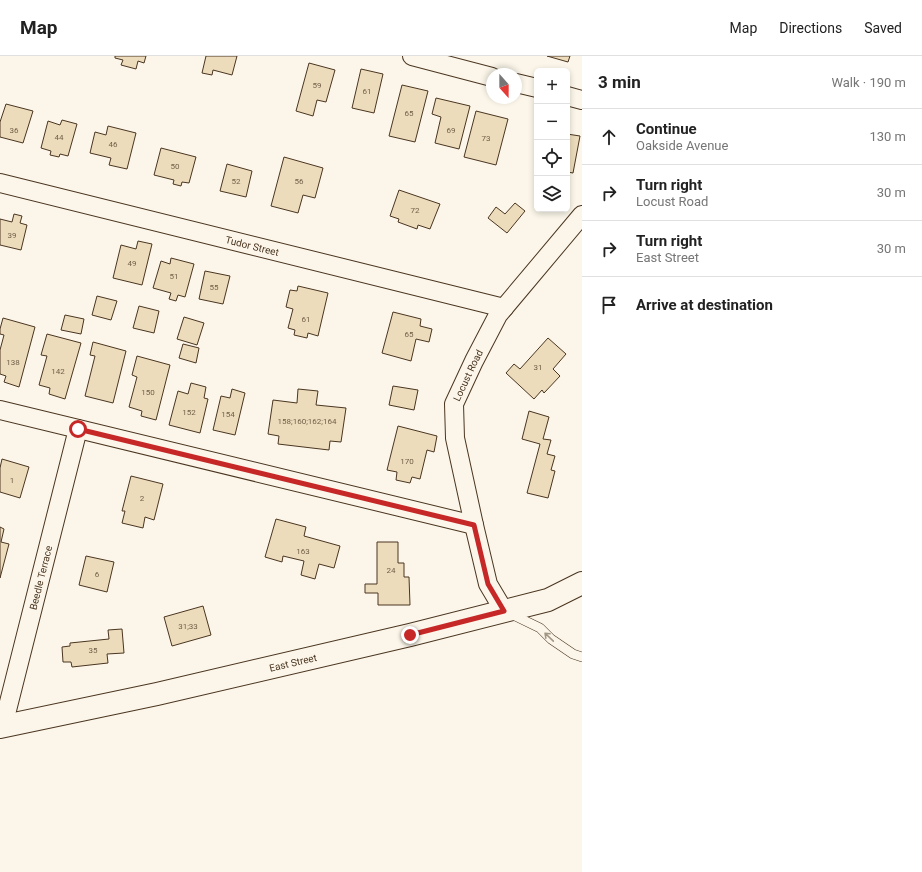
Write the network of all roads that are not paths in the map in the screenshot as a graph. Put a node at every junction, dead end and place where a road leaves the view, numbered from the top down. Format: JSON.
{"nodes":[{"id":1,"x":412,"y":56,"type":"edge"},
{"id":2,"x":486,"y":75,"type":"edge"},
{"id":3,"x":522,"y":84,"type":"edge"},
{"id":4,"x":534,"y":87,"type":"edge"},
{"id":5,"x":570,"y":97,"type":"edge"},
{"id":6,"x":582,"y":100,"type":"edge"},
{"id":7,"x":0,"y":183,"type":"edge"},
{"id":8,"x":582,"y":215,"type":"edge"},
{"id":9,"x":504,"y":308,"type":"junction"},
{"id":10,"x":0,"y":410,"type":"edge"},
{"id":11,"x":78,"y":429,"type":"junction"},
{"id":12,"x":474,"y":525,"type":"junction"},
{"id":13,"x":582,"y":583,"type":"edge"},
{"id":14,"x":504,"y":611,"type":"junction"},
{"id":15,"x":582,"y":657,"type":"edge"},
{"id":16,"x":2,"y":726,"type":"edge"}],
"edges":[{"from":1,"to":2,"type":"street"},
{"from":3,"to":4,"type":"street"},
{"from":5,"to":6,"type":"street"},
{"from":7,"to":9,"type":"street","name":"Tudor Street"},
{"from":8,"to":9,"type":"street","name":"Locust Road"},
{"from":9,"to":12,"type":"street","name":"Locust Road"},
{"from":10,"to":11,"type":"street"},
{"from":11,"to":12,"type":"street"},
{"from":11,"to":16,"type":"street","name":"Beedle Terrace"},
{"from":12,"to":14,"type":"street","name":"Locust Road"},
{"from":13,"to":14,"type":"main road","name":"East Street"},
{"from":15,"to":14,"type":"lane","one_way":true},
{"from":14,"to":16,"type":"main road","name":"East Street"}]}
